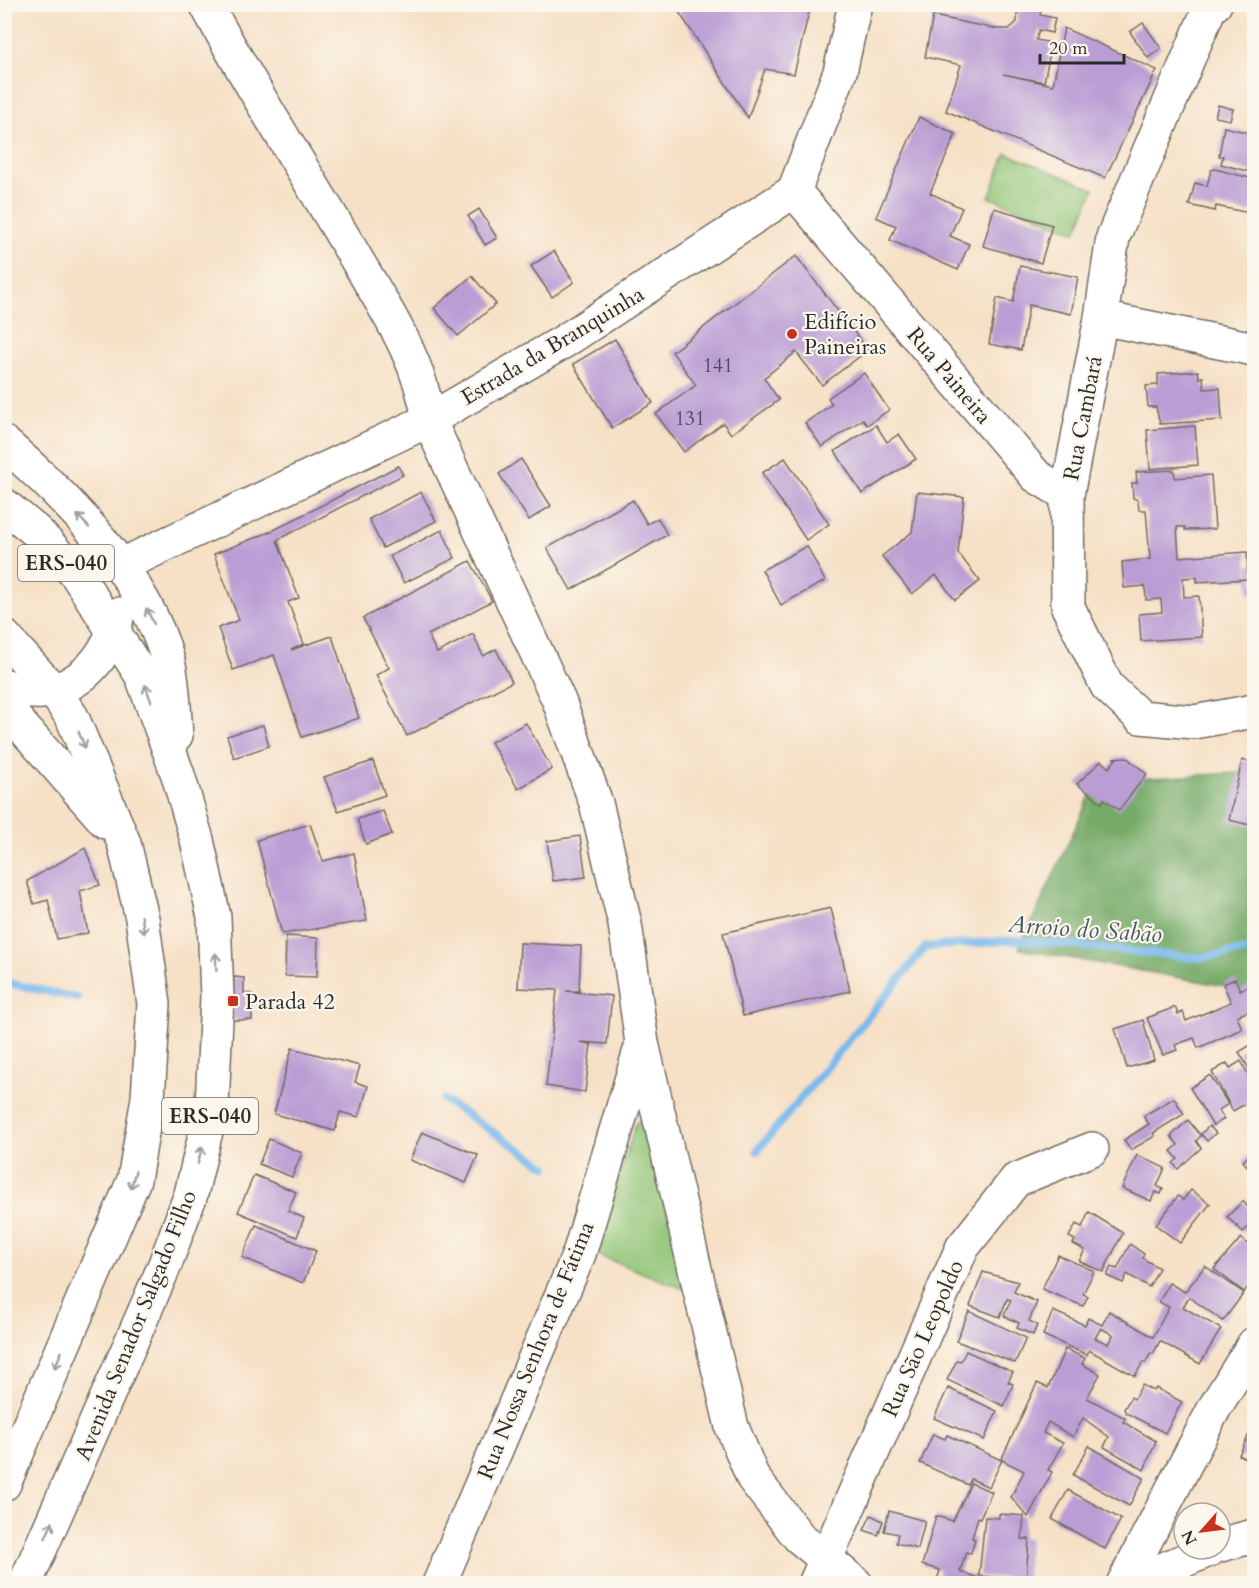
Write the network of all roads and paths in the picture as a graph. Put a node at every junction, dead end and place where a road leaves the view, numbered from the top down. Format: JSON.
{"nodes":[{"id":1,"x":206,"y":4,"type":"edge"},
{"id":2,"x":855,"y":4,"type":"edge"},
{"id":3,"x":1215,"y":4,"type":"edge"},
{"id":4,"x":794,"y":191,"type":"junction"},
{"id":5,"x":1101,"y":318,"type":"junction"},
{"id":6,"x":1254,"y":349,"type":"edge"},
{"id":7,"x":429,"y":420,"type":"junction"},
{"id":8,"x":4,"y":442,"type":"edge"},
{"id":9,"x":1067,"y":495,"type":"junction"},
{"id":10,"x":4,"y":504,"type":"edge"},
{"id":11,"x":122,"y":565,"type":"junction"},
{"id":12,"x":115,"y":632,"type":"junction"},
{"id":13,"x":4,"y":636,"type":"edge"},
{"id":14,"x":4,"y":685,"type":"edge"},
{"id":15,"x":53,"y":690,"type":"junction"},
{"id":16,"x":4,"y":706,"type":"edge"},
{"id":17,"x":1254,"y":711,"type":"edge"},
{"id":18,"x":178,"y":775,"type":"junction"},
{"id":19,"x":124,"y":843,"type":"junction"},
{"id":20,"x":642,"y":1043,"type":"junction"},
{"id":21,"x":1092,"y":1149,"type":"dead end"},
{"id":22,"x":1254,"y":1344,"type":"edge"},
{"id":23,"x":4,"y":1484,"type":"edge"},
{"id":24,"x":1254,"y":1536,"type":"edge"},
{"id":25,"x":1232,"y":1542,"type":"edge"},
{"id":26,"x":1183,"y":1561,"type":"edge"},
{"id":27,"x":820,"y":1571,"type":"edge"},
{"id":28,"x":25,"y":1584,"type":"edge"},
{"id":29,"x":439,"y":1584,"type":"edge"},
{"id":30,"x":856,"y":1584,"type":"edge"},
{"id":31,"x":1123,"y":1584,"type":"edge"},
{"id":32,"x":1129,"y":1584,"type":"edge"}],
"edges":[{"from":1,"to":7,"type":"street"},
{"from":2,"to":4,"type":"street"},
{"from":3,"to":5,"type":"street","name":"Rua Cambará"},
{"from":4,"to":7,"type":"street","name":"Estrada da Branquinha"},
{"from":4,"to":9,"type":"street","name":"Rua Paineira"},
{"from":5,"to":6,"type":"street"},
{"from":5,"to":9,"type":"street","name":"Rua Cambará"},
{"from":7,"to":11,"type":"street","name":"Estrada da Branquinha"},
{"from":7,"to":20,"type":"street"},
{"from":11,"to":8,"type":"street","name":"Avenida Senador Salgado Filho","one_way":true},
{"from":9,"to":17,"type":"street","name":"Rua Cambará"},
{"from":10,"to":12,"type":"street","name":"Avenida Senador Salgado Filho","number":"ERS-040"},
{"from":11,"to":12,"type":"street"},
{"from":18,"to":11,"type":"street","name":"Avenida Senador Salgado Filho","one_way":true},
{"from":12,"to":15,"type":"street"},
{"from":18,"to":12,"type":"street","name":"Avenida Senador Salgado Filho","number":"ERS-040","one_way":true},
{"from":13,"to":15,"type":"street","number":"ERS-040"},
{"from":14,"to":15,"type":"street"},
{"from":15,"to":19,"type":"street","number":"ERS-040","one_way":true},
{"from":16,"to":19,"type":"street"},
{"from":28,"to":18,"type":"street","name":"Avenida Senador Salgado Filho","number":"ERS-040","one_way":true},
{"from":19,"to":23,"type":"street","number":"ERS-040","one_way":true},
{"from":20,"to":27,"type":"street"},
{"from":20,"to":29,"type":"street","name":"Rua Nossa Senhora de Fátima"},
{"from":21,"to":27,"type":"street","name":"Rua São Leopoldo"},
{"from":22,"to":31,"type":"street"},
{"from":24,"to":25,"type":"street"},
{"from":26,"to":32,"type":"street"},
{"from":27,"to":30,"type":"street"}]}
